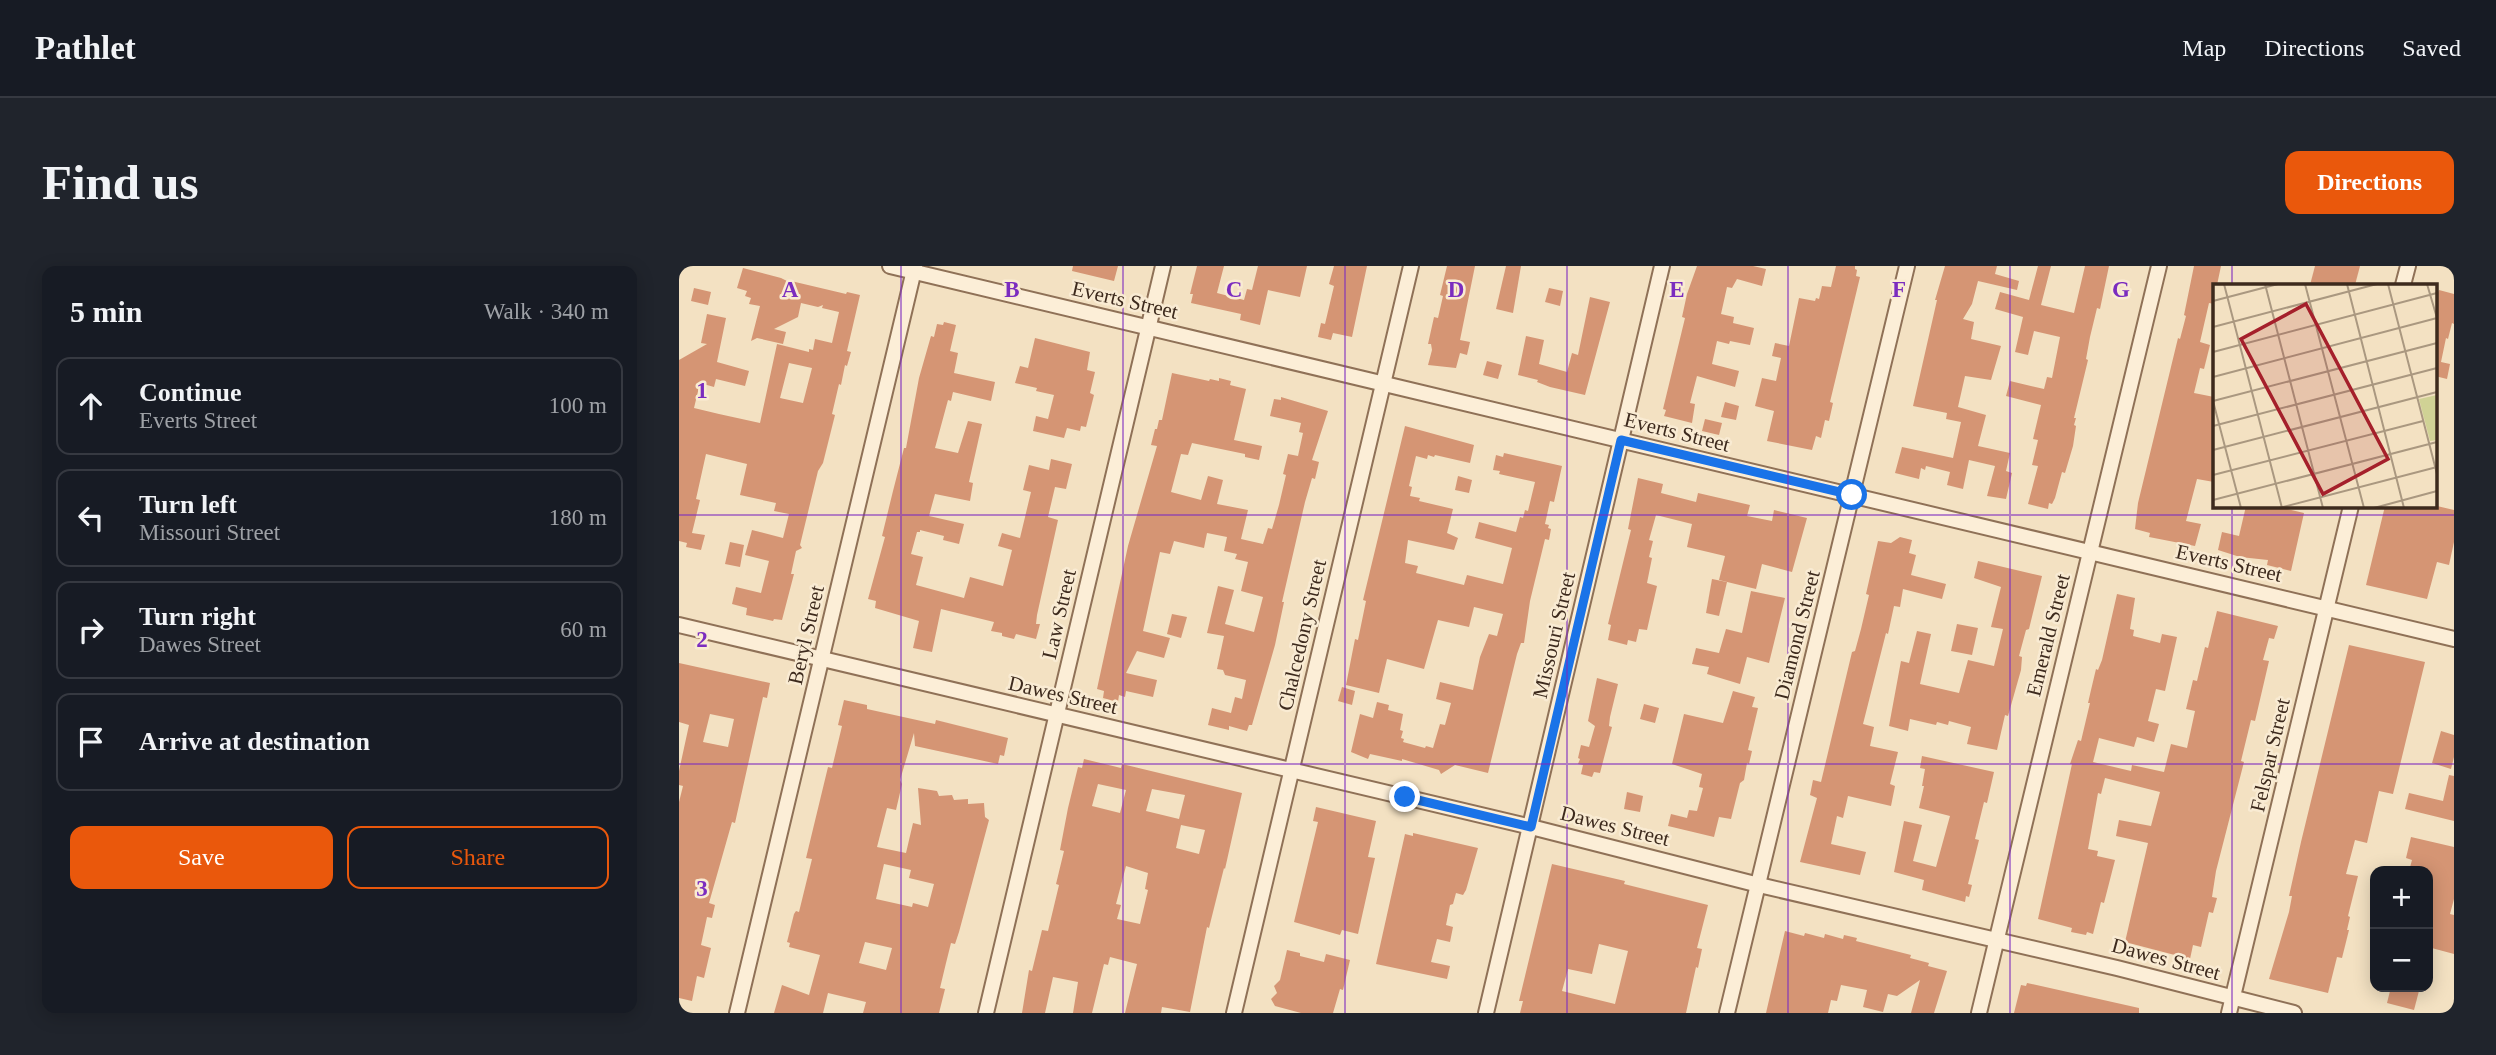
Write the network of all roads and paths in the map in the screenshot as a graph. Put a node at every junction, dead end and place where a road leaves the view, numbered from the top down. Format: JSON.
{"nodes":[{"id":1,"x":890,"y":266,"type":"edge"},
{"id":2,"x":1163,"y":266,"type":"edge"},
{"id":3,"x":1411,"y":266,"type":"edge"},
{"id":4,"x":1662,"y":266,"type":"edge"},
{"id":5,"x":1907,"y":266,"type":"edge"},
{"id":6,"x":2158,"y":266,"type":"edge"},
{"id":7,"x":2408,"y":266,"type":"edge"},
{"id":8,"x":915,"y":269,"type":"edge"},
{"id":9,"x":2403,"y":284,"type":"edge"},
{"id":10,"x":1149,"y":327,"type":"junction"},
{"id":11,"x":1383,"y":383,"type":"junction"},
{"id":12,"x":1621,"y":440,"type":"junction"},
{"id":13,"x":1852,"y":495,"type":"junction"},
{"id":14,"x":2351,"y":508,"type":"edge"},
{"id":15,"x":2090,"y":552,"type":"junction"},
{"id":16,"x":2327,"y":607,"type":"junction"},
{"id":17,"x":679,"y":625,"type":"edge"},
{"id":18,"x":2454,"y":639,"type":"edge"},
{"id":19,"x":822,"y":659,"type":"junction"},
{"id":20,"x":1057,"y":715,"type":"junction"},
{"id":21,"x":1291,"y":770,"type":"junction"},
{"id":22,"x":1531,"y":827,"type":"junction"},
{"id":23,"x":1759,"y":885,"type":"junction"},
{"id":24,"x":1996,"y":940,"type":"junction"},
{"id":25,"x":2231,"y":1006,"type":"edge"},
{"id":26,"x":737,"y":1013,"type":"edge"},
{"id":27,"x":986,"y":1013,"type":"edge"},
{"id":28,"x":1234,"y":1013,"type":"edge"},
{"id":29,"x":1486,"y":1013,"type":"edge"},
{"id":30,"x":1727,"y":1013,"type":"edge"},
{"id":31,"x":1979,"y":1013,"type":"edge"},
{"id":32,"x":2294,"y":1013,"type":"edge"}],
"edges":[{"from":1,"to":8,"type":"street","name":"Everts Street"},
{"from":2,"to":10,"type":"street","name":"Law Street"},
{"from":3,"to":11,"type":"street","name":"Chalcedony Street"},
{"from":4,"to":12,"type":"street","name":"Missouri Street"},
{"from":5,"to":13,"type":"street","name":"Diamond Street"},
{"from":6,"to":15,"type":"street","name":"Emerald Street"},
{"from":7,"to":9,"type":"street"},
{"from":8,"to":10,"type":"street","name":"Everts Street"},
{"from":8,"to":19,"type":"street","name":"Beryl Street"},
{"from":10,"to":11,"type":"street","name":"Everts Street"},
{"from":10,"to":20,"type":"street","name":"Law Street"},
{"from":11,"to":12,"type":"street","name":"Everts Street"},
{"from":11,"to":21,"type":"street","name":"Chalcedony Street"},
{"from":12,"to":13,"type":"street","name":"Everts Street"},
{"from":12,"to":22,"type":"street","name":"Missouri Street"},
{"from":13,"to":15,"type":"street","name":"Everts Street"},
{"from":13,"to":23,"type":"street","name":"Diamond Street"},
{"from":14,"to":16,"type":"street","name":"Felspar Street"},
{"from":15,"to":16,"type":"street","name":"Everts Street"},
{"from":15,"to":24,"type":"street","name":"Emerald Street"},
{"from":16,"to":18,"type":"street","name":"Everts Street"},
{"from":16,"to":25,"type":"street","name":"Felspar Street"},
{"from":17,"to":19,"type":"street","name":"Dawes Street"},
{"from":19,"to":20,"type":"street","name":"Dawes Street"},
{"from":19,"to":26,"type":"street","name":"Beryl Street"},
{"from":20,"to":21,"type":"street","name":"Dawes Street"},
{"from":20,"to":27,"type":"street","name":"Law Street"},
{"from":21,"to":22,"type":"street","name":"Dawes Street"},
{"from":21,"to":28,"type":"street","name":"Chalcedony Street"},
{"from":22,"to":23,"type":"street","name":"Dawes Street"},
{"from":22,"to":29,"type":"street","name":"Missouri Street"},
{"from":23,"to":24,"type":"street","name":"Dawes Street"},
{"from":23,"to":30,"type":"street","name":"Diamond Street"},
{"from":24,"to":25,"type":"street","name":"Dawes Street"},
{"from":24,"to":31,"type":"street","name":"Emerald Street"},
{"from":25,"to":32,"type":"street","name":"Dawes Street"}]}
